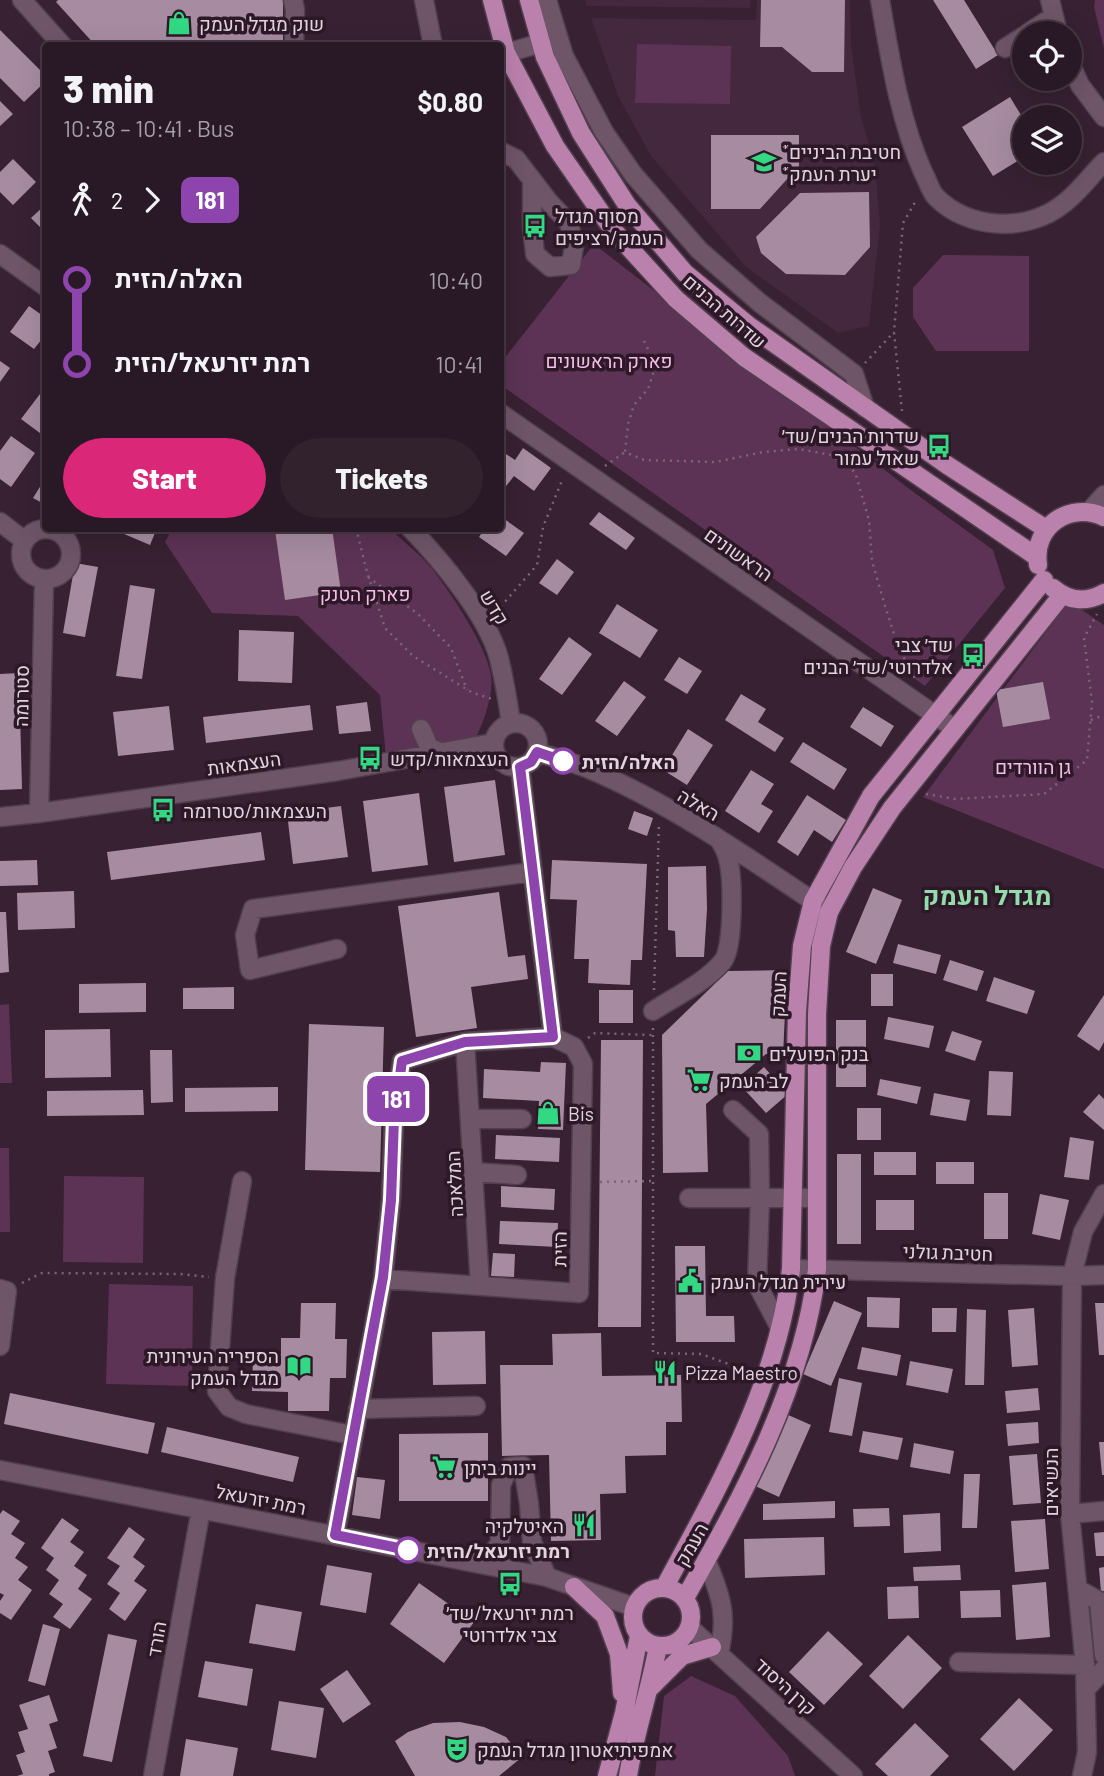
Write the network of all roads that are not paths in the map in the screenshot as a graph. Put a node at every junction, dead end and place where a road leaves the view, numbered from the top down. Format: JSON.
{"nodes":[{"id":1,"x":22,"y":0,"type":"edge"},
{"id":2,"x":293,"y":0,"type":"edge"},
{"id":3,"x":424,"y":0,"type":"edge"},
{"id":4,"x":492,"y":0,"type":"edge"},
{"id":5,"x":529,"y":0,"type":"edge"},
{"id":6,"x":547,"y":0,"type":"edge"},
{"id":7,"x":880,"y":0,"type":"edge"},
{"id":8,"x":59,"y":42,"type":"edge"},
{"id":9,"x":294,"y":42,"type":"edge"},
{"id":10,"x":432,"y":42,"type":"edge"},
{"id":11,"x":501,"y":42,"type":"edge"},
{"id":12,"x":541,"y":43,"type":"junction"},
{"id":13,"x":1012,"y":44,"type":"edge"},
{"id":14,"x":1005,"y":48,"type":"dead end"},
{"id":15,"x":504,"y":54,"type":"edge"},
{"id":16,"x":504,"y":56,"type":"edge"},
{"id":17,"x":1082,"y":88,"type":"edge"},
{"id":18,"x":1104,"y":117,"type":"edge"},
{"id":19,"x":504,"y":152,"type":"edge"},
{"id":20,"x":1104,"y":162,"type":"edge"},
{"id":21,"x":532,"y":180,"type":"dead end"},
{"id":22,"x":0,"y":254,"type":"edge"},
{"id":23,"x":42,"y":284,"type":"edge"},
{"id":24,"x":865,"y":408,"type":"junction"},
{"id":25,"x":504,"y":416,"type":"edge"},
{"id":26,"x":1104,"y":495,"type":"edge"},
{"id":27,"x":1097,"y":514,"type":"edge"},
{"id":28,"x":0,"y":522,"type":"edge"},
{"id":29,"x":1046,"y":529,"type":"junction"},
{"id":30,"x":42,"y":530,"type":"edge"},
{"id":31,"x":414,"y":532,"type":"edge"},
{"id":32,"x":68,"y":533,"type":"edge"},
{"id":33,"x":25,"y":541,"type":"junction"},
{"id":34,"x":1037,"y":557,"type":"junction"},
{"id":35,"x":44,"y":580,"type":"junction"},
{"id":36,"x":1044,"y":580,"type":"junction"},
{"id":37,"x":1062,"y":595,"type":"junction"},
{"id":38,"x":1102,"y":598,"type":"edge"},
{"id":39,"x":509,"y":714,"type":"junction"},
{"id":40,"x":934,"y":716,"type":"junction"},
{"id":41,"x":421,"y":729,"type":"dead end"},
{"id":42,"x":955,"y":729,"type":"junction"},
{"id":43,"x":493,"y":743,"type":"junction"},
{"id":44,"x":537,"y":752,"type":"junction"},
{"id":45,"x":443,"y":754,"type":"junction"},
{"id":46,"x":520,"y":767,"type":"junction"},
{"id":47,"x":39,"y":813,"type":"junction"},
{"id":48,"x":0,"y":817,"type":"edge"},
{"id":49,"x":719,"y":839,"type":"junction"},
{"id":50,"x":532,"y":873,"type":"junction"},
{"id":51,"x":813,"y":901,"type":"junction"},
{"id":52,"x":830,"y":912,"type":"junction"},
{"id":53,"x":337,"y":949,"type":"dead end"},
{"id":54,"x":653,"y":1011,"type":"road end"},
{"id":55,"x":553,"y":1037,"type":"junction"},
{"id":56,"x":465,"y":1042,"type":"junction"},
{"id":57,"x":733,"y":1110,"type":"dead end"},
{"id":58,"x":471,"y":1119,"type":"junction"},
{"id":59,"x":522,"y":1119,"type":"dead end"},
{"id":60,"x":474,"y":1172,"type":"junction"},
{"id":61,"x":517,"y":1175,"type":"dead end"},
{"id":62,"x":242,"y":1181,"type":"dead end"},
{"id":63,"x":1104,"y":1194,"type":"edge"},
{"id":64,"x":689,"y":1198,"type":"dead end"},
{"id":65,"x":760,"y":1198,"type":"junction"},
{"id":66,"x":793,"y":1198,"type":"junction"},
{"id":67,"x":816,"y":1198,"type":"junction"},
{"id":68,"x":791,"y":1269,"type":"junction"},
{"id":69,"x":817,"y":1269,"type":"junction"},
{"id":70,"x":1104,"y":1275,"type":"edge"},
{"id":71,"x":1072,"y":1276,"type":"junction"},
{"id":72,"x":383,"y":1279,"type":"junction"},
{"id":73,"x":480,"y":1286,"type":"junction"},
{"id":74,"x":3,"y":1290,"type":"edge"},
{"id":75,"x":780,"y":1328,"type":"junction"},
{"id":76,"x":0,"y":1346,"type":"edge"},
{"id":77,"x":475,"y":1406,"type":"dead end"},
{"id":78,"x":358,"y":1409,"type":"junction"},
{"id":79,"x":352,"y":1435,"type":"junction"},
{"id":80,"x":0,"y":1470,"type":"edge"},
{"id":81,"x":201,"y":1509,"type":"junction"},
{"id":82,"x":1104,"y":1511,"type":"edge"},
{"id":83,"x":1070,"y":1514,"type":"junction"},
{"id":84,"x":335,"y":1535,"type":"junction"},
{"id":85,"x":706,"y":1560,"type":"junction"},
{"id":86,"x":481,"y":1564,"type":"junction"},
{"id":87,"x":547,"y":1577,"type":"junction"},
{"id":88,"x":574,"y":1587,"type":"junction"},
{"id":89,"x":664,"y":1588,"type":"junction"},
{"id":90,"x":1078,"y":1589,"type":"junction"},
{"id":91,"x":685,"y":1598,"type":"junction"},
{"id":92,"x":634,"y":1607,"type":"junction"},
{"id":93,"x":689,"y":1628,"type":"junction"},
{"id":94,"x":639,"y":1636,"type":"junction"},
{"id":95,"x":658,"y":1646,"type":"junction"},
{"id":96,"x":716,"y":1650,"type":"junction"},
{"id":97,"x":1104,"y":1655,"type":"edge"},
{"id":98,"x":959,"y":1662,"type":"dead end"},
{"id":99,"x":1085,"y":1665,"type":"junction"},
{"id":100,"x":1104,"y":1669,"type":"edge"},
{"id":101,"x":650,"y":1688,"type":"junction"},
{"id":102,"x":1086,"y":1689,"type":"junction"},
{"id":103,"x":624,"y":1713,"type":"junction"},
{"id":104,"x":153,"y":1776,"type":"edge"},
{"id":105,"x":607,"y":1776,"type":"edge"},
{"id":106,"x":628,"y":1776,"type":"edge"},
{"id":107,"x":853,"y":1776,"type":"edge"},
{"id":108,"x":1082,"y":1776,"type":"edge"}],
"edges":[{"from":1,"to":8,"type":"street"},
{"from":2,"to":9,"type":"street"},
{"from":3,"to":10,"type":"street"},
{"from":4,"to":11,"type":"main road","name":"שדרות הבנים"},
{"from":5,"to":12,"type":"main road","name":"שדרות הבנים"},
{"from":6,"to":24,"type":"street"},
{"from":7,"to":20,"type":"street"},
{"from":12,"to":15,"type":"street"},
{"from":12,"to":24,"type":"main road","name":"שדרות הבנים"},
{"from":13,"to":14,"type":"street"},
{"from":16,"to":34,"type":"main road","name":"שדרות הבנים"},
{"from":17,"to":18,"type":"street"},
{"from":19,"to":21,"type":"street"},
{"from":22,"to":23,"type":"street"},
{"from":24,"to":29,"type":"main road","name":"שדרות הבנים"},
{"from":25,"to":40,"type":"street","name":"הראשונים"},
{"from":26,"to":27,"type":"street"},
{"from":27,"to":29,"type":"main road"},
{"from":28,"to":33,"type":"street"},
{"from":29,"to":34,"type":"main road"},
{"from":30,"to":33,"type":"street"},
{"from":31,"to":39,"type":"street","name":"קדש"},
{"from":32,"to":35,"type":"street"},
{"from":33,"to":35,"type":"street"},
{"from":34,"to":36,"type":"main road"},
{"from":35,"to":47,"type":"street","name":"סטרומה"},
{"from":36,"to":37,"type":"main road"},
{"from":36,"to":40,"type":"main road","name":"העמק"},
{"from":37,"to":38,"type":"main road"},
{"from":37,"to":42,"type":"main road","name":"העמק"},
{"from":39,"to":43,"type":"street"},
{"from":39,"to":44,"type":"street"},
{"from":40,"to":42,"type":"street","name":"הראשונים"},
{"from":40,"to":51,"type":"main road","name":"העמק"},
{"from":41,"to":45,"type":"street"},
{"from":42,"to":52,"type":"main road","name":"העמק"},
{"from":43,"to":45,"type":"street","name":"העצמאות"},
{"from":43,"to":46,"type":"street"},
{"from":44,"to":46,"type":"street"},
{"from":44,"to":49,"type":"street","name":"האלה"},
{"from":45,"to":47,"type":"street","name":"העצמאות"},
{"from":46,"to":50,"type":"street"},
{"from":47,"to":48,"type":"street","name":"העצמאות"},
{"from":49,"to":51,"type":"street","name":"האלה"},
{"from":49,"to":54,"type":"street"},
{"from":50,"to":53,"type":"street"},
{"from":50,"to":55,"type":"street"},
{"from":51,"to":52,"type":"street","name":"האלה"},
{"from":51,"to":66,"type":"main road","name":"העמק"},
{"from":52,"to":67,"type":"main road","name":"העמק"},
{"from":55,"to":56,"type":"street"},
{"from":55,"to":73,"type":"street","name":"הזית"},
{"from":56,"to":58,"type":"street","name":"המלאכה"},
{"from":56,"to":72,"type":"street"},
{"from":57,"to":65,"type":"street"},
{"from":58,"to":59,"type":"street"},
{"from":58,"to":60,"type":"street","name":"המלאכה"},
{"from":60,"to":61,"type":"street"},
{"from":60,"to":73,"type":"street","name":"המלאכה"},
{"from":62,"to":79,"type":"street"},
{"from":63,"to":71,"type":"street","name":"הנשיאים"},
{"from":64,"to":65,"type":"street"},
{"from":65,"to":66,"type":"street"},
{"from":65,"to":75,"type":"street"},
{"from":66,"to":67,"type":"street"},
{"from":66,"to":68,"type":"main road","name":"העמק"},
{"from":67,"to":69,"type":"main road","name":"העמק"},
{"from":68,"to":69,"type":"street","name":"חטיבת גולני"},
{"from":68,"to":75,"type":"main road","name":"העמק"},
{"from":69,"to":71,"type":"street","name":"חטיבת גולני"},
{"from":69,"to":85,"type":"main road","name":"העמק"},
{"from":70,"to":71,"type":"street","name":"חטיבת גולני"},
{"from":71,"to":83,"type":"street","name":"הנשיאים"},
{"from":72,"to":73,"type":"street","name":"הזית"},
{"from":72,"to":78,"type":"street"},
{"from":74,"to":76,"type":"street"},
{"from":75,"to":89,"type":"main road","name":"העמק"},
{"from":77,"to":78,"type":"street"},
{"from":78,"to":79,"type":"street"},
{"from":79,"to":84,"type":"street"},
{"from":80,"to":81,"type":"street","name":"רמת יזרעאל"},
{"from":81,"to":84,"type":"street","name":"רמת יזרעאל"},
{"from":81,"to":104,"type":"street","name":"הורד"},
{"from":82,"to":83,"type":"street"},
{"from":83,"to":90,"type":"street","name":"הנשיאים"},
{"from":84,"to":86,"type":"street","name":"רמת יזרעאל"},
{"from":85,"to":91,"type":"main road","name":"העמק"},
{"from":85,"to":96,"type":"street"},
{"from":86,"to":87,"type":"street","name":"רמת יזרעאל"},
{"from":86,"to":87,"type":"street"},
{"from":87,"to":88,"type":"street","name":"רמת יזרעאל"},
{"from":88,"to":92,"type":"street","name":"רמת יזרעאל"},
{"from":88,"to":103,"type":"main road"},
{"from":89,"to":91,"type":"main road"},
{"from":89,"to":92,"type":"main road"},
{"from":90,"to":97,"type":"street"},
{"from":90,"to":99,"type":"street","name":"הנשיאים"},
{"from":91,"to":93,"type":"main road"},
{"from":92,"to":94,"type":"main road"},
{"from":93,"to":95,"type":"main road"},
{"from":93,"to":96,"type":"street","name":"קרן היסוד"},
{"from":94,"to":95,"type":"main road"},
{"from":94,"to":103,"type":"main road"},
{"from":95,"to":101,"type":"main road"},
{"from":96,"to":101,"type":"main road"},
{"from":96,"to":107,"type":"street","name":"קרן היסוד"},
{"from":98,"to":99,"type":"street"},
{"from":99,"to":102,"type":"street","name":"הנשיאים"},
{"from":100,"to":102,"type":"street"},
{"from":101,"to":106,"type":"main road"},
{"from":102,"to":108,"type":"street","name":"הנשיאים"},
{"from":103,"to":105,"type":"main road"}]}
